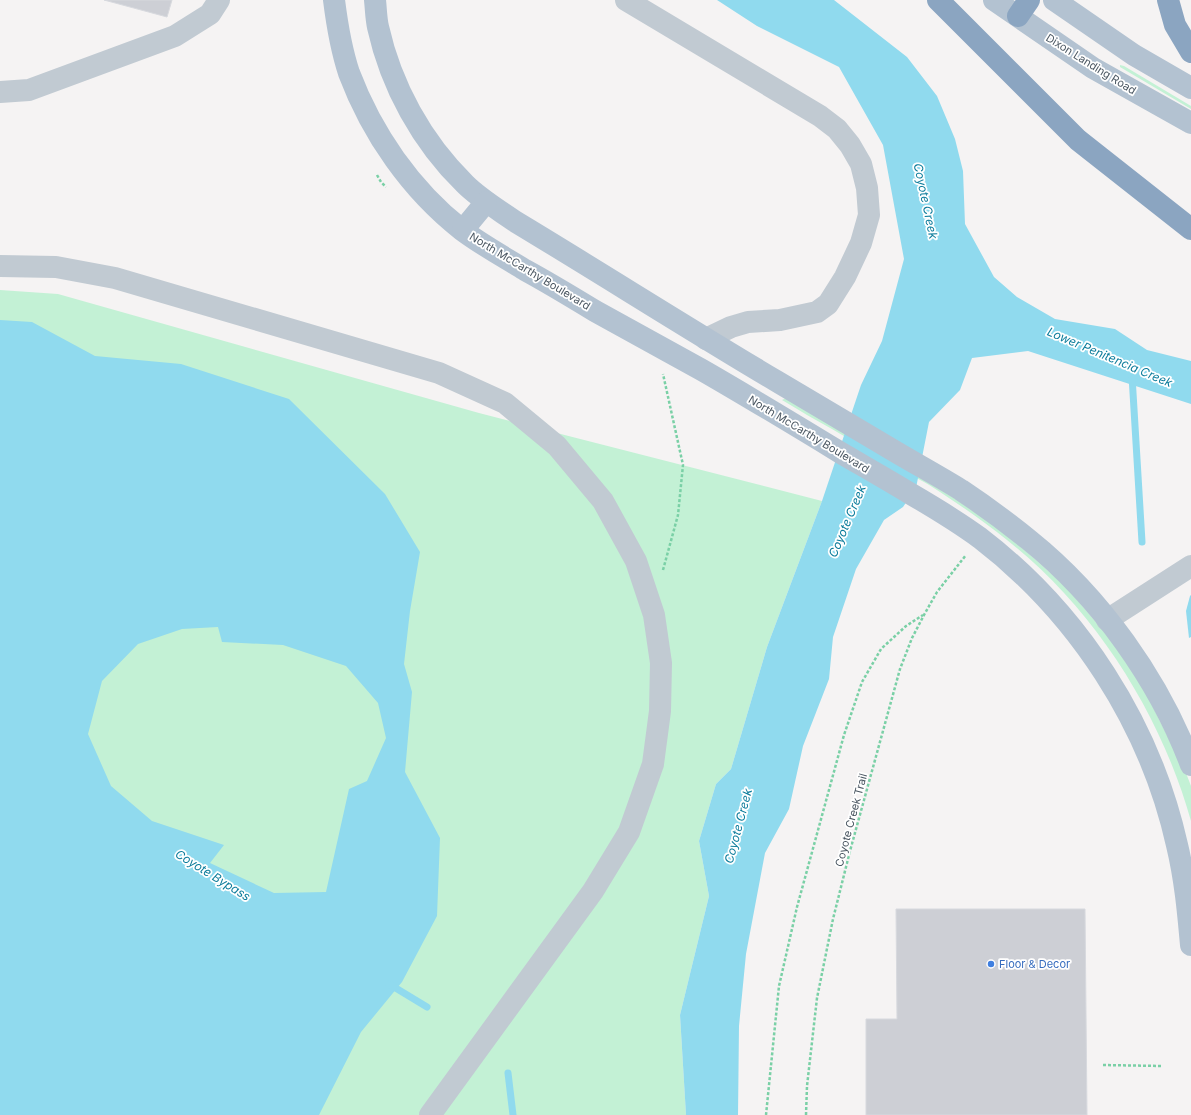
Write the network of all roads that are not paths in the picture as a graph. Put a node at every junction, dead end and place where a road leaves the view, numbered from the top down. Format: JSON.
{"nodes":[{"id":1,"x":219,"y":0,"type":"edge"},
{"id":2,"x":334,"y":0,"type":"edge"},
{"id":3,"x":374,"y":0,"type":"edge"},
{"id":4,"x":626,"y":0,"type":"edge"},
{"id":5,"x":938,"y":0,"type":"edge"},
{"id":6,"x":994,"y":0,"type":"edge"},
{"id":7,"x":1054,"y":0,"type":"edge"},
{"id":8,"x":1168,"y":0,"type":"edge"},
{"id":9,"x":1023,"y":8,"type":"edge"},
{"id":10,"x":1191,"y":52,"type":"edge"},
{"id":11,"x":1191,"y":88,"type":"edge"},
{"id":12,"x":0,"y":92,"type":"edge"},
{"id":13,"x":1191,"y":123,"type":"edge"},
{"id":14,"x":486,"y":202,"type":"junction"},
{"id":15,"x":1191,"y":229,"type":"edge"},
{"id":16,"x":463,"y":230,"type":"junction"},
{"id":17,"x":0,"y":266,"type":"edge"},
{"id":18,"x":706,"y":339,"type":"junction"},
{"id":19,"x":1191,"y":566,"type":"edge"},
{"id":20,"x":1107,"y":620,"type":"junction"},
{"id":21,"x":1191,"y":765,"type":"edge"},
{"id":22,"x":1191,"y":945,"type":"edge"},
{"id":23,"x":430,"y":1115,"type":"edge"}],
"edges":[{"from":1,"to":12,"type":"lane"},
{"from":2,"to":16,"type":"main road","name":"North McCarthy Boulevard"},
{"from":3,"to":14,"type":"main road"},
{"from":4,"to":18,"type":"lane"},
{"from":5,"to":15,"type":"highway"},
{"from":6,"to":9,"type":"main road","name":"Dixon Landing Road"},
{"from":7,"to":11,"type":"main road"},
{"from":8,"to":10,"type":"highway"},
{"from":9,"to":13,"type":"main road","name":"Dixon Landing Road"},
{"from":14,"to":16,"type":"main road"},
{"from":14,"to":18,"type":"main road"},
{"from":16,"to":22,"type":"main road","name":"North McCarthy Boulevard"},
{"from":17,"to":23,"type":"lane"},
{"from":18,"to":20,"type":"main road"},
{"from":19,"to":20,"type":"lane"},
{"from":20,"to":21,"type":"main road"}]}
